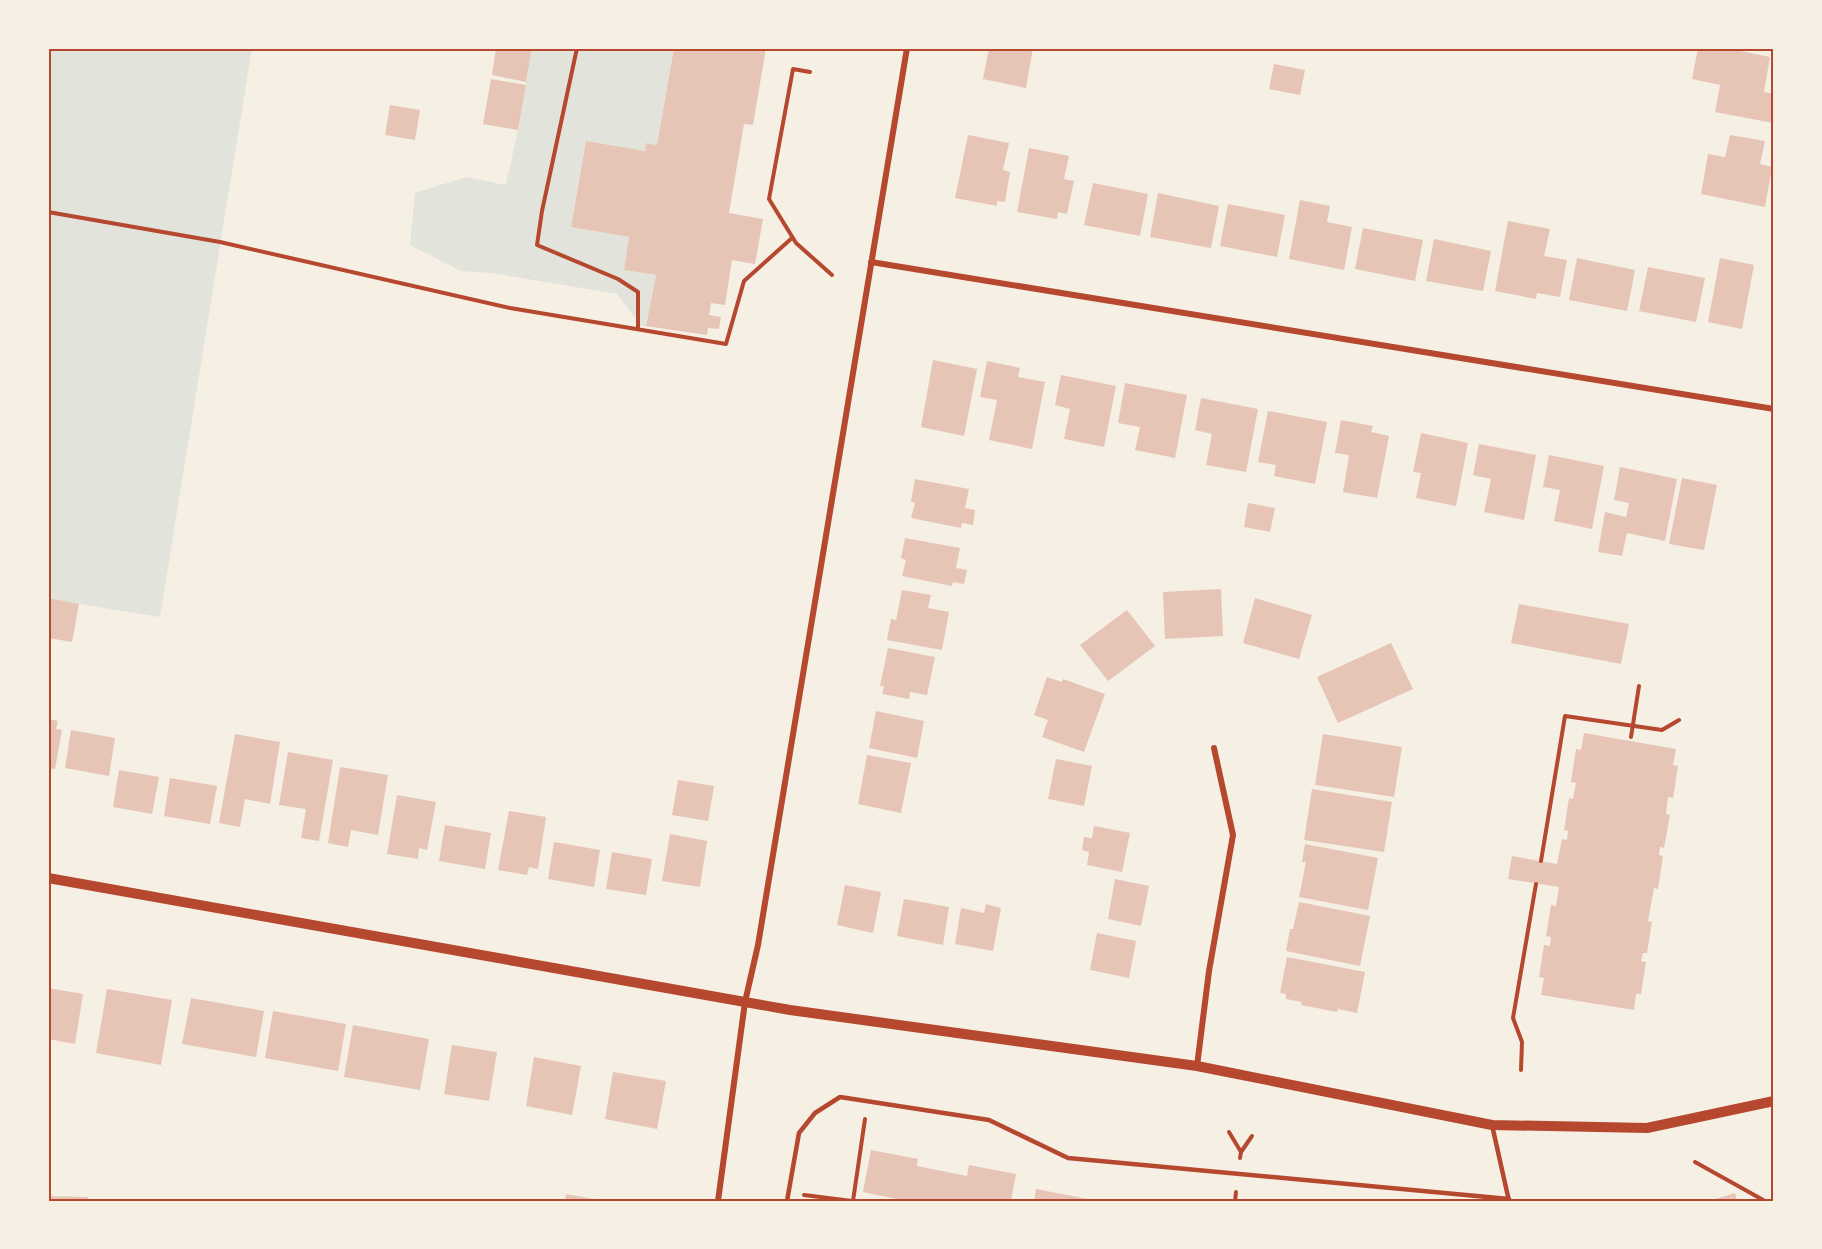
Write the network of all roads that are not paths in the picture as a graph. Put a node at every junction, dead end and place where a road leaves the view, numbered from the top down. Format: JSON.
{"nodes":[{"id":1,"x":907,"y":48,"type":"edge"},
{"id":2,"x":871,"y":262,"type":"junction"},
{"id":3,"x":1774,"y":409,"type":"edge"},
{"id":4,"x":1214,"y":748,"type":"dead end"},
{"id":5,"x":48,"y":878,"type":"edge"},
{"id":6,"x":744,"y":1002,"type":"junction"},
{"id":7,"x":1197,"y":1066,"type":"junction"},
{"id":8,"x":1774,"y":1101,"type":"edge"},
{"id":9,"x":1492,"y":1125,"type":"junction"},
{"id":10,"x":1509,"y":1200,"type":"edge"},
{"id":11,"x":717,"y":1201,"type":"edge"},
{"id":12,"x":787,"y":1201,"type":"edge"}],
"edges":[{"from":1,"to":2,"type":"street"},
{"from":2,"to":3,"type":"street"},
{"from":2,"to":6,"type":"street"},
{"from":4,"to":7,"type":"street"},
{"from":5,"to":6,"type":"street"},
{"from":6,"to":7,"type":"street"},
{"from":6,"to":11,"type":"street"},
{"from":7,"to":9,"type":"street"},
{"from":8,"to":9,"type":"street"},
{"from":9,"to":10,"type":"lane"},
{"from":10,"to":12,"type":"lane"}]}
